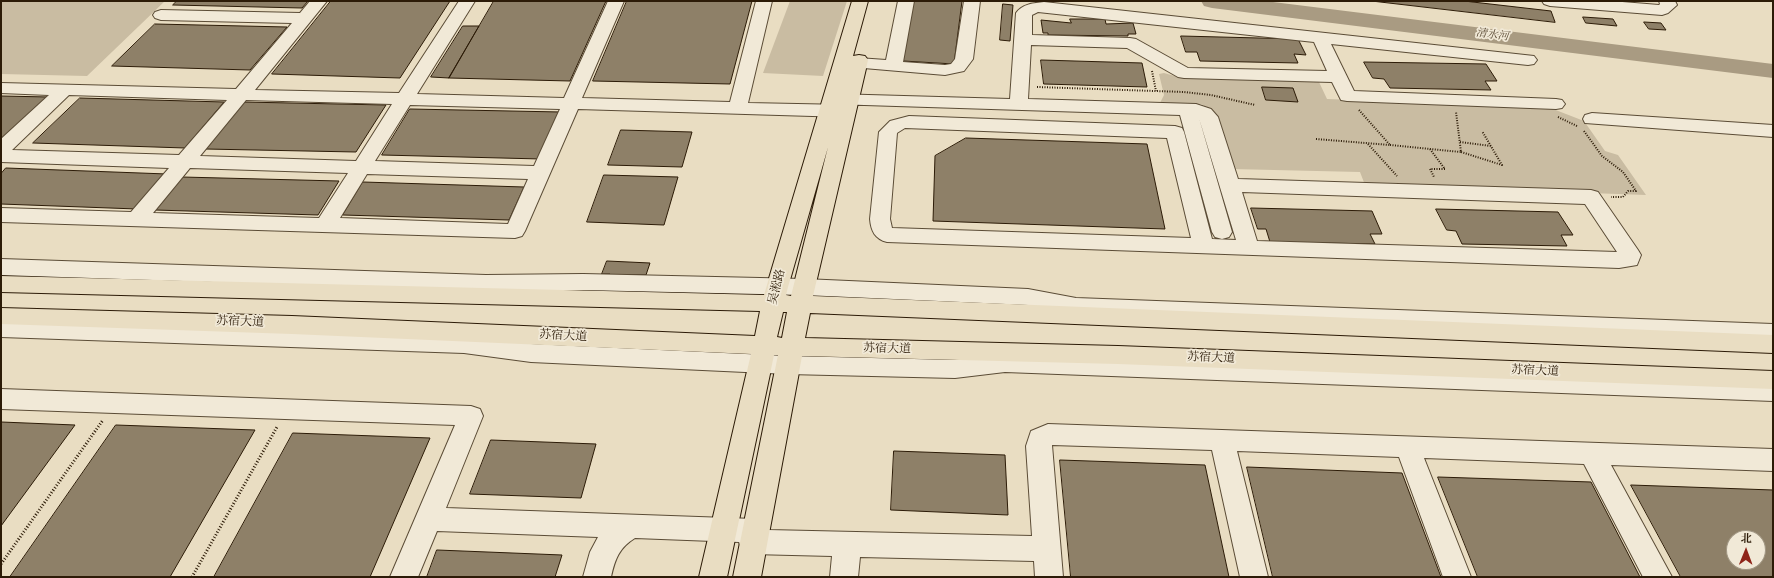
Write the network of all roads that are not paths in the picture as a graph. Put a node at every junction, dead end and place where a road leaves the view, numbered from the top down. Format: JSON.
{"nodes":[{"id":1,"x":319,"y":1,"type":"edge"},
{"id":2,"x":466,"y":1,"type":"edge"},
{"id":3,"x":616,"y":1,"type":"edge"},
{"id":4,"x":764,"y":1,"type":"edge"},
{"id":5,"x":860,"y":1,"type":"edge"},
{"id":6,"x":874,"y":1,"type":"edge"},
{"id":7,"x":906,"y":1,"type":"edge"},
{"id":8,"x":972,"y":1,"type":"edge"},
{"id":9,"x":1550,"y":1,"type":"edge"},
{"id":10,"x":1667,"y":1,"type":"edge"},
{"id":11,"x":162,"y":15,"type":"dead end"},
{"id":12,"x":304,"y":18,"type":"junction"},
{"id":13,"x":1320,"y":37,"type":"junction"},
{"id":14,"x":1023,"y":40,"type":"junction"},
{"id":15,"x":1528,"y":60,"type":"dead end"},
{"id":16,"x":858,"y":63,"type":"junction"},
{"id":17,"x":893,"y":66,"type":"junction"},
{"id":18,"x":1338,"y":77,"type":"junction"},
{"id":19,"x":253,"y":80,"type":"junction"},
{"id":20,"x":1,"y":88,"type":"edge"},
{"id":21,"x":64,"y":90,"type":"junction"},
{"id":22,"x":84,"y":90,"type":"junction"},
{"id":23,"x":409,"y":92,"type":"junction"},
{"id":24,"x":241,"y":94,"type":"junction"},
{"id":25,"x":1020,"y":95,"type":"junction"},
{"id":26,"x":574,"y":96,"type":"junction"},
{"id":27,"x":841,"y":98,"type":"junction"},
{"id":28,"x":740,"y":101,"type":"junction"},
{"id":29,"x":1188,"y":110,"type":"junction"},
{"id":30,"x":1555,"y":110,"type":"road end"},
{"id":31,"x":1592,"y":119,"type":"dead end"},
{"id":32,"x":1773,"y":131,"type":"edge"},
{"id":33,"x":1,"y":150,"type":"edge"},
{"id":34,"x":1,"y":156,"type":"edge"},
{"id":35,"x":185,"y":162,"type":"junction"},
{"id":36,"x":361,"y":167,"type":"junction"},
{"id":37,"x":540,"y":173,"type":"junction"},
{"id":38,"x":1185,"y":173,"type":"junction"},
{"id":39,"x":1205,"y":173,"type":"junction"},
{"id":40,"x":1228,"y":179,"type":"junction"},
{"id":41,"x":1,"y":215,"type":"edge"},
{"id":42,"x":137,"y":219,"type":"junction"},
{"id":43,"x":325,"y":225,"type":"junction"},
{"id":44,"x":1222,"y":232,"type":"dead end"},
{"id":45,"x":1203,"y":246,"type":"junction"},
{"id":46,"x":1249,"y":248,"type":"junction"},
{"id":47,"x":1,"y":267,"type":"edge"},
{"id":48,"x":1,"y":284,"type":"edge"},
{"id":49,"x":775,"y":295,"type":"junction"},
{"id":50,"x":802,"y":296,"type":"junction"},
{"id":51,"x":1,"y":316,"type":"edge"},
{"id":52,"x":1,"y":328,"type":"edge"},
{"id":53,"x":1773,"y":333,"type":"edge"},
{"id":54,"x":1773,"y":344,"type":"edge"},
{"id":55,"x":763,"y":355,"type":"junction"},
{"id":56,"x":790,"y":356,"type":"junction"},
{"id":57,"x":1773,"y":380,"type":"edge"},
{"id":58,"x":1773,"y":391,"type":"edge"},
{"id":59,"x":1,"y":399,"type":"edge"},
{"id":60,"x":1222,"y":440,"type":"junction"},
{"id":61,"x":1407,"y":446,"type":"junction"},
{"id":62,"x":1591,"y":453,"type":"junction"},
{"id":63,"x":1773,"y":460,"type":"edge"},
{"id":64,"x":428,"y":519,"type":"junction"},
{"id":65,"x":632,"y":526,"type":"junction"},
{"id":66,"x":723,"y":530,"type":"junction"},
{"id":67,"x":753,"y":537,"type":"junction"},
{"id":68,"x":846,"y":546,"type":"junction"},
{"id":69,"x":1047,"y":549,"type":"junction"},
{"id":70,"x":404,"y":577,"type":"edge"},
{"id":71,"x":597,"y":577,"type":"edge"},
{"id":72,"x":713,"y":577,"type":"edge"},
{"id":73,"x":747,"y":577,"type":"edge"},
{"id":74,"x":844,"y":577,"type":"edge"},
{"id":75,"x":1049,"y":577,"type":"edge"},
{"id":76,"x":1254,"y":577,"type":"edge"},
{"id":77,"x":1457,"y":577,"type":"edge"},
{"id":78,"x":1658,"y":577,"type":"edge"}],
"edges":[{"from":1,"to":12,"type":"lane"},
{"from":2,"to":23,"type":"lane"},
{"from":3,"to":26,"type":"lane"},
{"from":4,"to":28,"type":"lane"},
{"from":5,"to":27,"type":"main road","name":"吴淞路"},
{"from":6,"to":16,"type":"main road","name":"吴淞路"},
{"from":7,"to":17,"type":"lane"},
{"from":8,"to":17,"type":"lane"},
{"from":9,"to":10,"type":"lane"},
{"from":11,"to":12,"type":"lane"},
{"from":12,"to":19,"type":"lane"},
{"from":13,"to":14,"type":"lane"},
{"from":13,"to":15,"type":"lane"},
{"from":13,"to":18,"type":"lane"},
{"from":14,"to":18,"type":"lane"},
{"from":14,"to":25,"type":"lane"},
{"from":16,"to":17,"type":"lane"},
{"from":16,"to":27,"type":"main road","name":"吴淞路"},
{"from":18,"to":30,"type":"lane"},
{"from":19,"to":22,"type":"lane"},
{"from":19,"to":23,"type":"lane"},
{"from":19,"to":24,"type":"lane"},
{"from":20,"to":21,"type":"lane"},
{"from":21,"to":22,"type":"lane"},
{"from":21,"to":33,"type":"lane"},
{"from":22,"to":24,"type":"lane"},
{"from":23,"to":24,"type":"lane"},
{"from":23,"to":26,"type":"lane"},
{"from":23,"to":36,"type":"lane"},
{"from":24,"to":35,"type":"lane"},
{"from":25,"to":27,"type":"lane"},
{"from":25,"to":29,"type":"lane"},
{"from":26,"to":28,"type":"lane"},
{"from":26,"to":37,"type":"lane"},
{"from":27,"to":28,"type":"lane"},
{"from":27,"to":49,"type":"main road","name":"吴淞路"},
{"from":27,"to":50,"type":"main road","name":"吴淞路"},
{"from":29,"to":39,"type":"lane"},
{"from":29,"to":40,"type":"lane"},
{"from":31,"to":32,"type":"lane"},
{"from":34,"to":35,"type":"lane"},
{"from":35,"to":36,"type":"lane"},
{"from":35,"to":42,"type":"lane"},
{"from":36,"to":37,"type":"lane"},
{"from":36,"to":43,"type":"lane"},
{"from":37,"to":43,"type":"lane"},
{"from":38,"to":39,"type":"lane"},
{"from":38,"to":45,"type":"lane"},
{"from":38,"to":45,"type":"lane"},
{"from":39,"to":40,"type":"lane"},
{"from":39,"to":44,"type":"lane"},
{"from":40,"to":46,"type":"lane"},
{"from":40,"to":46,"type":"lane"},
{"from":41,"to":42,"type":"lane"},
{"from":42,"to":43,"type":"lane"},
{"from":45,"to":46,"type":"lane"},
{"from":47,"to":49,"type":"lane"},
{"from":48,"to":49,"type":"main road"},
{"from":49,"to":50,"type":"main road"},
{"from":49,"to":55,"type":"main road","name":"吴淞路"},
{"from":50,"to":53,"type":"lane"},
{"from":50,"to":54,"type":"main road"},
{"from":50,"to":56,"type":"main road","name":"吴淞路"},
{"from":51,"to":55,"type":"main road","name":"苏宿大道"},
{"from":52,"to":55,"type":"lane"},
{"from":55,"to":56,"type":"lane"},
{"from":55,"to":66,"type":"main road","name":"吴淞路"},
{"from":56,"to":57,"type":"main road","name":"苏宿大道"},
{"from":56,"to":58,"type":"lane"},
{"from":56,"to":67,"type":"main road","name":"吴淞路"},
{"from":59,"to":64,"type":"lane"},
{"from":60,"to":61,"type":"lane"},
{"from":60,"to":69,"type":"lane"},
{"from":60,"to":76,"type":"lane"},
{"from":61,"to":62,"type":"lane"},
{"from":61,"to":77,"type":"lane"},
{"from":62,"to":63,"type":"lane"},
{"from":62,"to":78,"type":"lane"},
{"from":64,"to":65,"type":"lane"},
{"from":64,"to":70,"type":"lane"},
{"from":65,"to":66,"type":"lane"},
{"from":65,"to":71,"type":"lane"},
{"from":66,"to":67,"type":"lane"},
{"from":66,"to":72,"type":"main road","name":"吴淞路"},
{"from":67,"to":68,"type":"lane"},
{"from":67,"to":73,"type":"main road","name":"吴淞路"},
{"from":68,"to":69,"type":"lane"},
{"from":68,"to":74,"type":"lane"},
{"from":69,"to":75,"type":"lane"}]}
